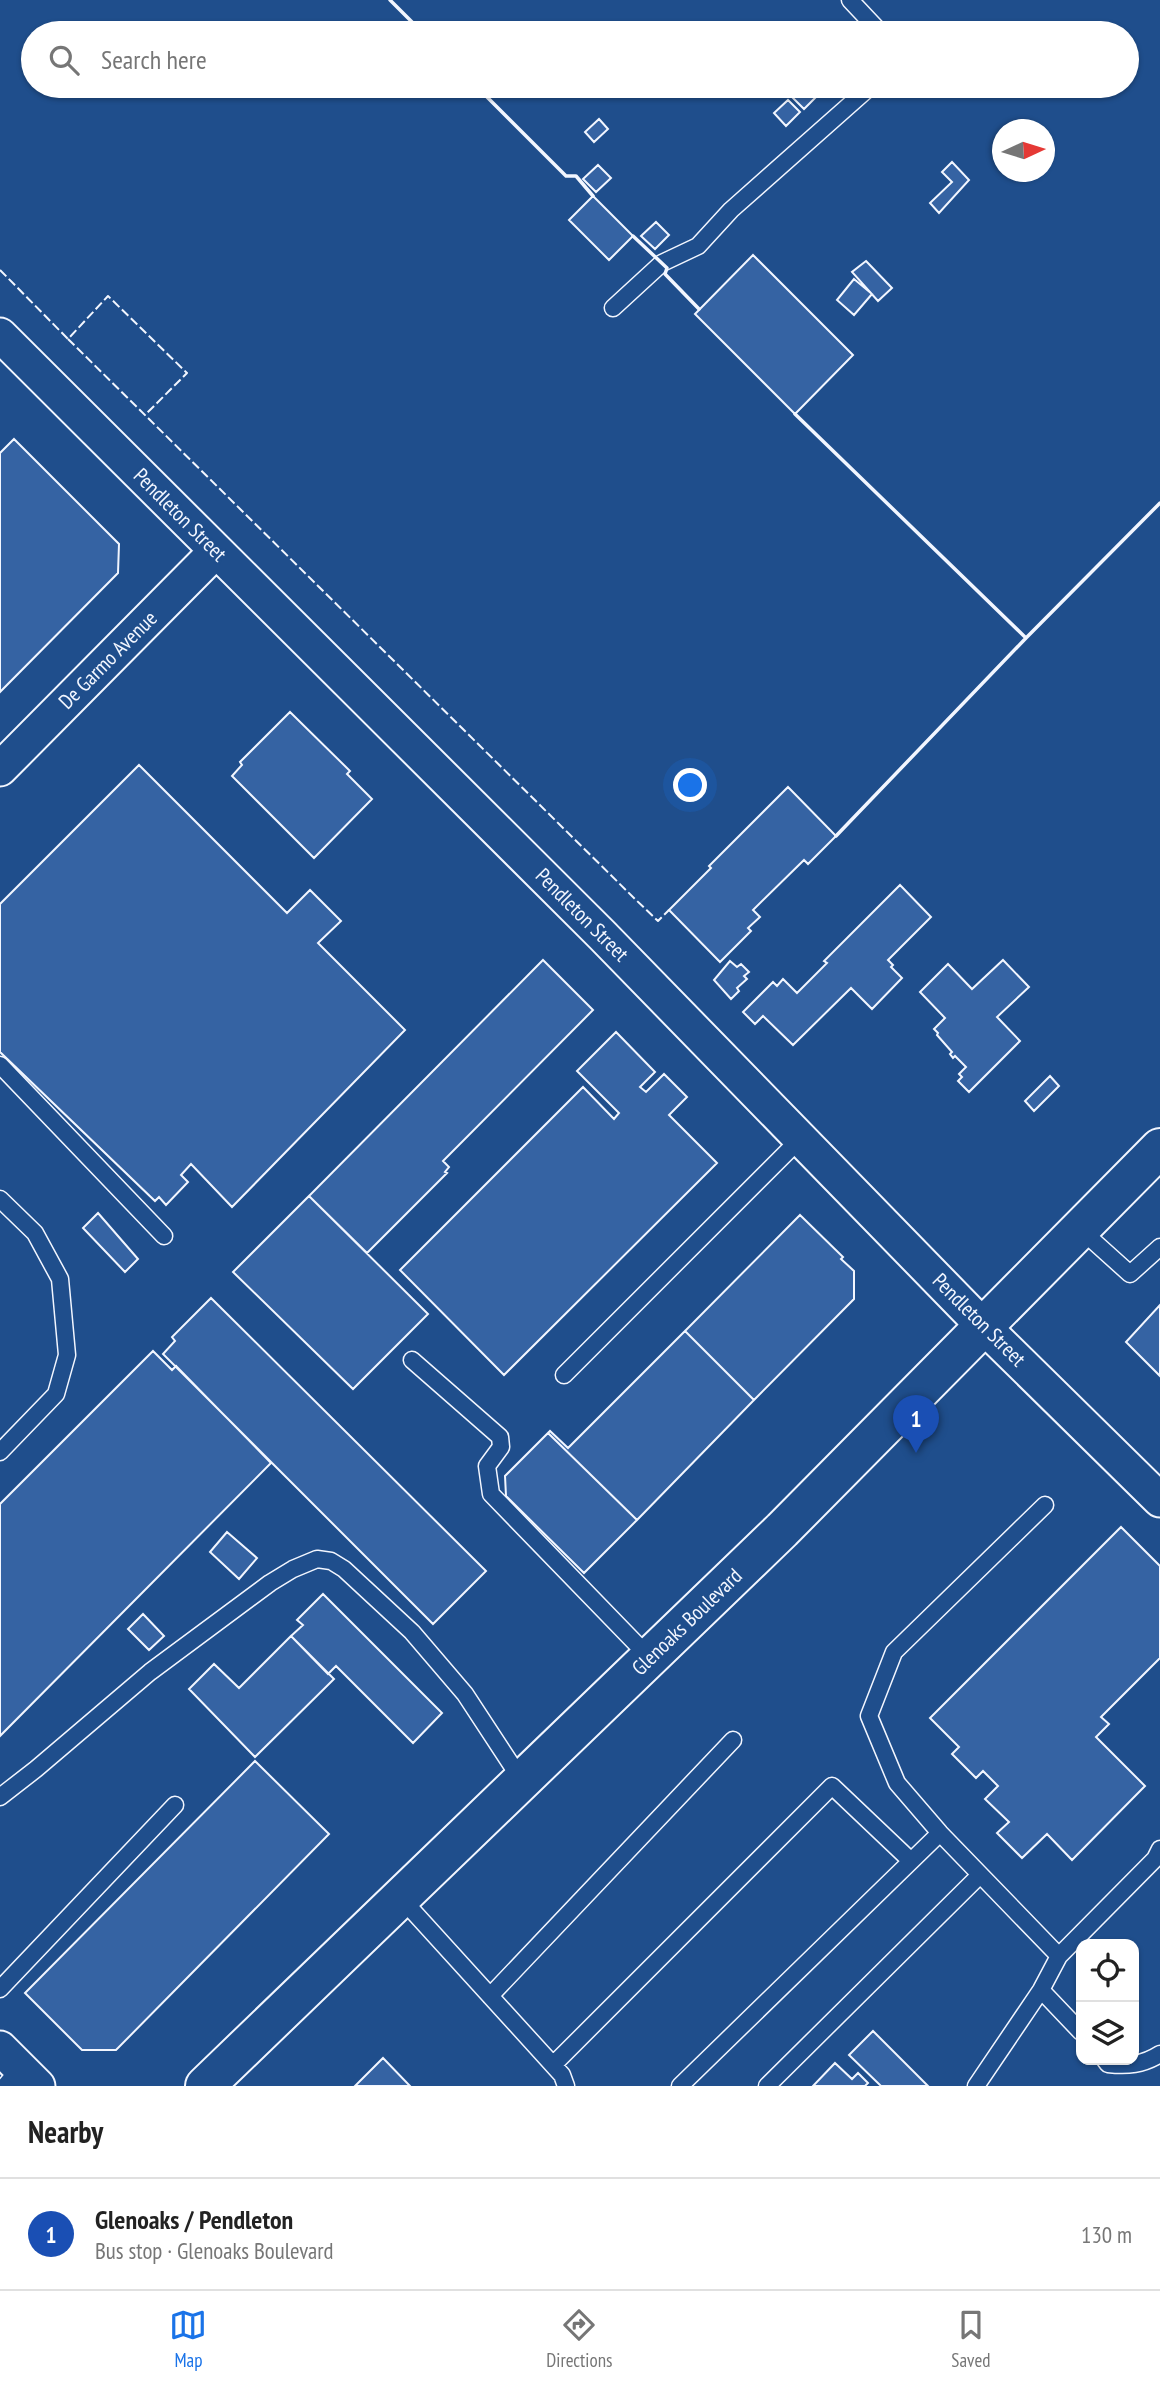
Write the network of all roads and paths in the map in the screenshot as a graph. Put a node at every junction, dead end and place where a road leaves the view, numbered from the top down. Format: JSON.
{"nodes":[{"id":1,"x":850,"y":0,"type":"edge"},
{"id":2,"x":870,"y":21,"type":"edge"},
{"id":3,"x":857,"y":98,"type":"edge"},
{"id":4,"x":612,"y":308,"type":"dead end"},
{"id":5,"x":0,"y":335,"type":"edge"},
{"id":6,"x":216,"y":551,"type":"junction"},
{"id":7,"x":0,"y":769,"type":"edge"},
{"id":8,"x":0,"y":1065,"type":"edge"},
{"id":9,"x":801,"y":1138,"type":"junction"},
{"id":10,"x":1157,"y":1157,"type":"edge"},
{"id":11,"x":0,"y":1199,"type":"edge"},
{"id":12,"x":1080,"y":1228,"type":"junction"},
{"id":13,"x":164,"y":1236,"type":"dead end"},
{"id":14,"x":1160,"y":1247,"type":"edge"},
{"id":15,"x":983,"y":1326,"type":"junction"},
{"id":16,"x":412,"y":1360,"type":"dead end"},
{"id":17,"x":564,"y":1375,"type":"dead end"},
{"id":18,"x":0,"y":1452,"type":"edge"},
{"id":19,"x":1160,"y":1500,"type":"edge"},
{"id":20,"x":1045,"y":1505,"type":"dead end"},
{"id":21,"x":650,"y":1658,"type":"junction"},
{"id":22,"x":733,"y":1740,"type":"dead end"},
{"id":23,"x":522,"y":1781,"type":"junction"},
{"id":24,"x":0,"y":1797,"type":"edge"},
{"id":25,"x":175,"y":1805,"type":"dead end"},
{"id":26,"x":940,"y":1833,"type":"junction"},
{"id":27,"x":1160,"y":1849,"type":"edge"},
{"id":28,"x":911,"y":1861,"type":"junction"},
{"id":29,"x":980,"y":1875,"type":"junction"},
{"id":30,"x":401,"y":1898,"type":"junction"},
{"id":31,"x":1059,"y":1956,"type":"junction"},
{"id":32,"x":0,"y":1989,"type":"edge"},
{"id":33,"x":1041,"y":1990,"type":"junction"},
{"id":34,"x":490,"y":1996,"type":"junction"},
{"id":35,"x":1076,"y":2027,"type":"edge"},
{"id":36,"x":1160,"y":2054,"type":"edge"},
{"id":37,"x":1139,"y":2063,"type":"edge"},
{"id":38,"x":553,"y":2065,"type":"junction"},
{"id":39,"x":205,"y":2086,"type":"edge"},
{"id":40,"x":566,"y":2086,"type":"edge"},
{"id":41,"x":681,"y":2086,"type":"edge"},
{"id":42,"x":766,"y":2086,"type":"edge"},
{"id":43,"x":976,"y":2086,"type":"edge"}],
"edges":[{"from":1,"to":2,"type":"lane"},
{"from":3,"to":4,"type":"lane"},
{"from":5,"to":6,"type":"street","name":"Pendleton Street"},
{"from":6,"to":7,"type":"street","name":"De Garmo Avenue"},
{"from":6,"to":9,"type":"street","name":"Pendleton Street"},
{"from":8,"to":13,"type":"lane"},
{"from":9,"to":15,"type":"street","name":"Pendleton Street"},
{"from":9,"to":17,"type":"lane"},
{"from":10,"to":12,"type":"main road","name":"Glenoaks Boulevard"},
{"from":11,"to":18,"type":"lane"},
{"from":12,"to":14,"type":"lane"},
{"from":12,"to":15,"type":"main road","name":"Glenoaks Boulevard"},
{"from":15,"to":19,"type":"street","name":"Pendleton Street"},
{"from":15,"to":21,"type":"main road","name":"Glenoaks Boulevard"},
{"from":16,"to":21,"type":"lane"},
{"from":20,"to":26,"type":"lane"},
{"from":21,"to":23,"type":"main road","name":"Glenoaks Boulevard"},
{"from":22,"to":34,"type":"lane"},
{"from":23,"to":24,"type":"lane"},
{"from":23,"to":30,"type":"main road","name":"Glenoaks Boulevard"},
{"from":25,"to":32,"type":"lane"},
{"from":26,"to":28,"type":"lane"},
{"from":26,"to":29,"type":"lane"},
{"from":27,"to":31,"type":"lane"},
{"from":28,"to":38,"type":"lane"},
{"from":28,"to":41,"type":"lane"},
{"from":29,"to":31,"type":"lane"},
{"from":29,"to":42,"type":"lane"},
{"from":30,"to":34,"type":"lane"},
{"from":30,"to":39,"type":"main road","name":"Glenoaks Boulevard"},
{"from":31,"to":33,"type":"lane"},
{"from":33,"to":35,"type":"lane"},
{"from":33,"to":43,"type":"lane"},
{"from":34,"to":38,"type":"lane"},
{"from":36,"to":37,"type":"lane"},
{"from":38,"to":40,"type":"lane"}]}
